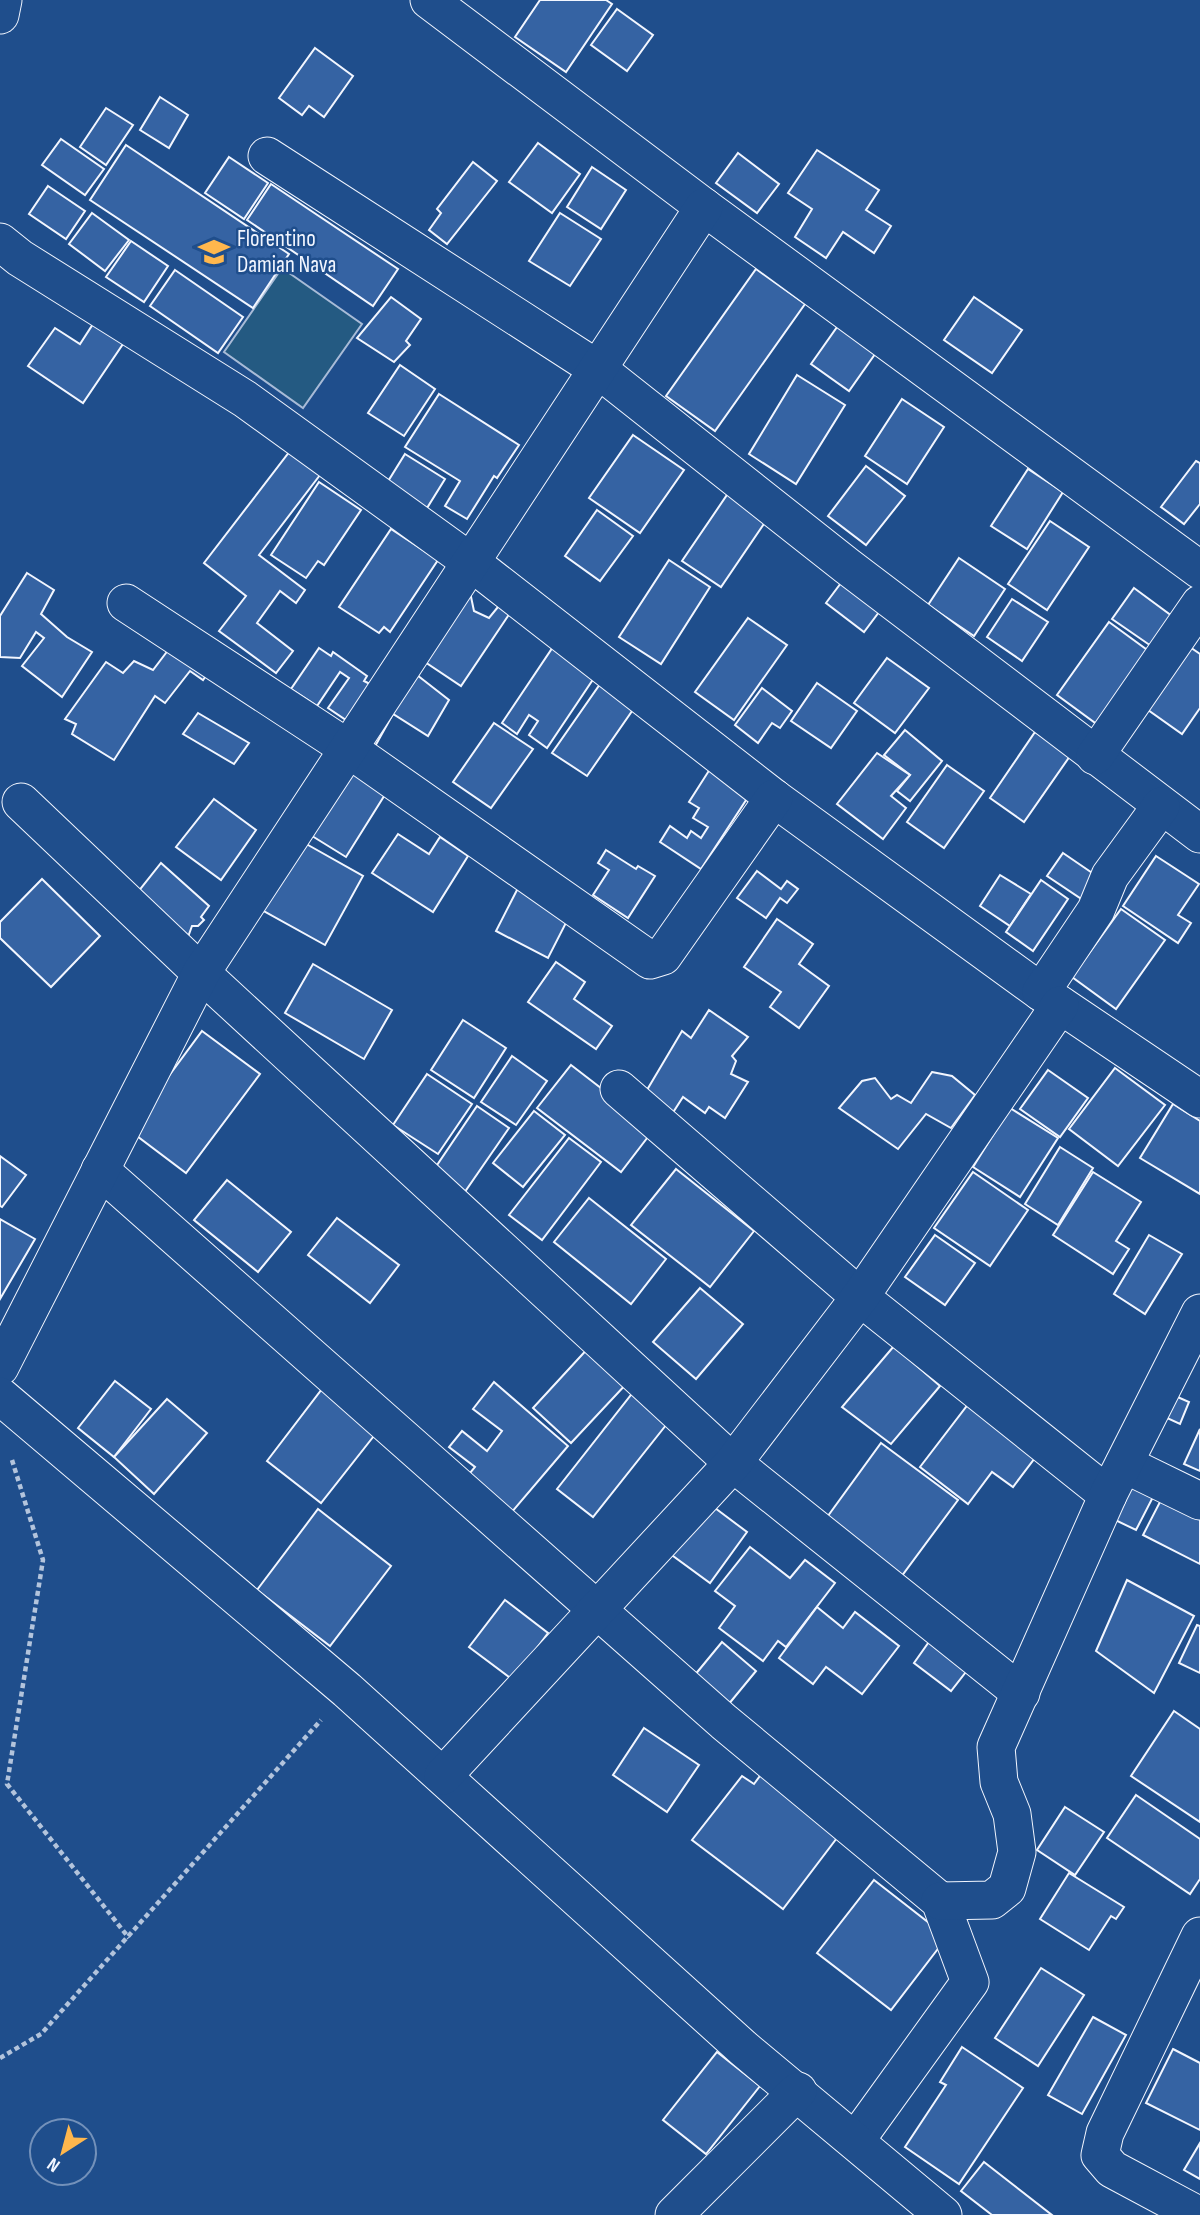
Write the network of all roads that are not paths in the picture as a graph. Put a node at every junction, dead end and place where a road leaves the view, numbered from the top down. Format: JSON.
{"nodes":[{"id":1,"x":3,"y":0,"type":"edge"},
{"id":2,"x":429,"y":0,"type":"edge"},
{"id":3,"x":0,"y":15,"type":"edge"},
{"id":4,"x":267,"y":156,"type":"dead end"},
{"id":5,"x":704,"y":207,"type":"junction"},
{"id":6,"x":0,"y":242,"type":"edge"},
{"id":7,"x":599,"y":370,"type":"junction"},
{"id":8,"x":472,"y":563,"type":"junction"},
{"id":9,"x":1200,"y":570,"type":"edge"},
{"id":10,"x":126,"y":603,"type":"dead end"},
{"id":11,"x":1200,"y":604,"type":"edge"},
{"id":12,"x":346,"y":747,"type":"junction"},
{"id":13,"x":1095,"y":756,"type":"junction"},
{"id":14,"x":774,"y":798,"type":"junction"},
{"id":15,"x":21,"y":803,"type":"dead end"},
{"id":16,"x":1161,"y":806,"type":"junction"},
{"id":17,"x":1200,"y":834,"type":"edge"},
{"id":18,"x":201,"y":973,"type":"junction"},
{"id":19,"x":1051,"y":998,"type":"junction"},
{"id":20,"x":619,"y":1089,"type":"dead end"},
{"id":21,"x":1200,"y":1099,"type":"edge"},
{"id":22,"x":100,"y":1170,"type":"junction"},
{"id":23,"x":859,"y":1297,"type":"junction"},
{"id":24,"x":1200,"y":1313,"type":"edge"},
{"id":25,"x":0,"y":1367,"type":"edge"},
{"id":26,"x":0,"y":1396,"type":"edge"},
{"id":27,"x":733,"y":1463,"type":"junction"},
{"id":28,"x":1116,"y":1479,"type":"junction"},
{"id":29,"x":1200,"y":1501,"type":"edge"},
{"id":30,"x":596,"y":1611,"type":"junction"},
{"id":31,"x":1020,"y":1693,"type":"junction"},
{"id":32,"x":443,"y":1776,"type":"junction"},
{"id":33,"x":940,"y":1901,"type":"junction"},
{"id":34,"x":1200,"y":1936,"type":"edge"},
{"id":35,"x":798,"y":2091,"type":"junction"},
{"id":36,"x":856,"y":2140,"type":"junction"},
{"id":37,"x":674,"y":2215,"type":"edge"},
{"id":38,"x":943,"y":2215,"type":"edge"},
{"id":39,"x":1198,"y":2215,"type":"edge"}],
"edges":[{"from":1,"to":3,"type":"street"},
{"from":2,"to":5,"type":"street"},
{"from":4,"to":7,"type":"street"},
{"from":5,"to":7,"type":"street"},
{"from":5,"to":9,"type":"street"},
{"from":6,"to":8,"type":"street"},
{"from":7,"to":8,"type":"street"},
{"from":7,"to":13,"type":"street"},
{"from":8,"to":12,"type":"street"},
{"from":8,"to":14,"type":"street"},
{"from":10,"to":12,"type":"street"},
{"from":11,"to":13,"type":"street"},
{"from":12,"to":14,"type":"street"},
{"from":12,"to":18,"type":"street"},
{"from":13,"to":16,"type":"street"},
{"from":14,"to":19,"type":"street"},
{"from":15,"to":18,"type":"street"},
{"from":16,"to":17,"type":"street"},
{"from":16,"to":19,"type":"street"},
{"from":18,"to":22,"type":"street"},
{"from":18,"to":27,"type":"street"},
{"from":19,"to":21,"type":"street"},
{"from":19,"to":23,"type":"street"},
{"from":20,"to":23,"type":"street"},
{"from":22,"to":25,"type":"street"},
{"from":22,"to":30,"type":"street"},
{"from":23,"to":27,"type":"street"},
{"from":23,"to":28,"type":"street"},
{"from":24,"to":28,"type":"street"},
{"from":26,"to":32,"type":"street"},
{"from":27,"to":30,"type":"street"},
{"from":27,"to":31,"type":"street"},
{"from":28,"to":29,"type":"street"},
{"from":28,"to":31,"type":"street"},
{"from":30,"to":32,"type":"street"},
{"from":30,"to":33,"type":"street"},
{"from":31,"to":33,"type":"street"},
{"from":32,"to":35,"type":"street"},
{"from":33,"to":36,"type":"street"},
{"from":34,"to":39,"type":"street"},
{"from":35,"to":36,"type":"street"},
{"from":35,"to":37,"type":"street"},
{"from":36,"to":38,"type":"street"}]}
